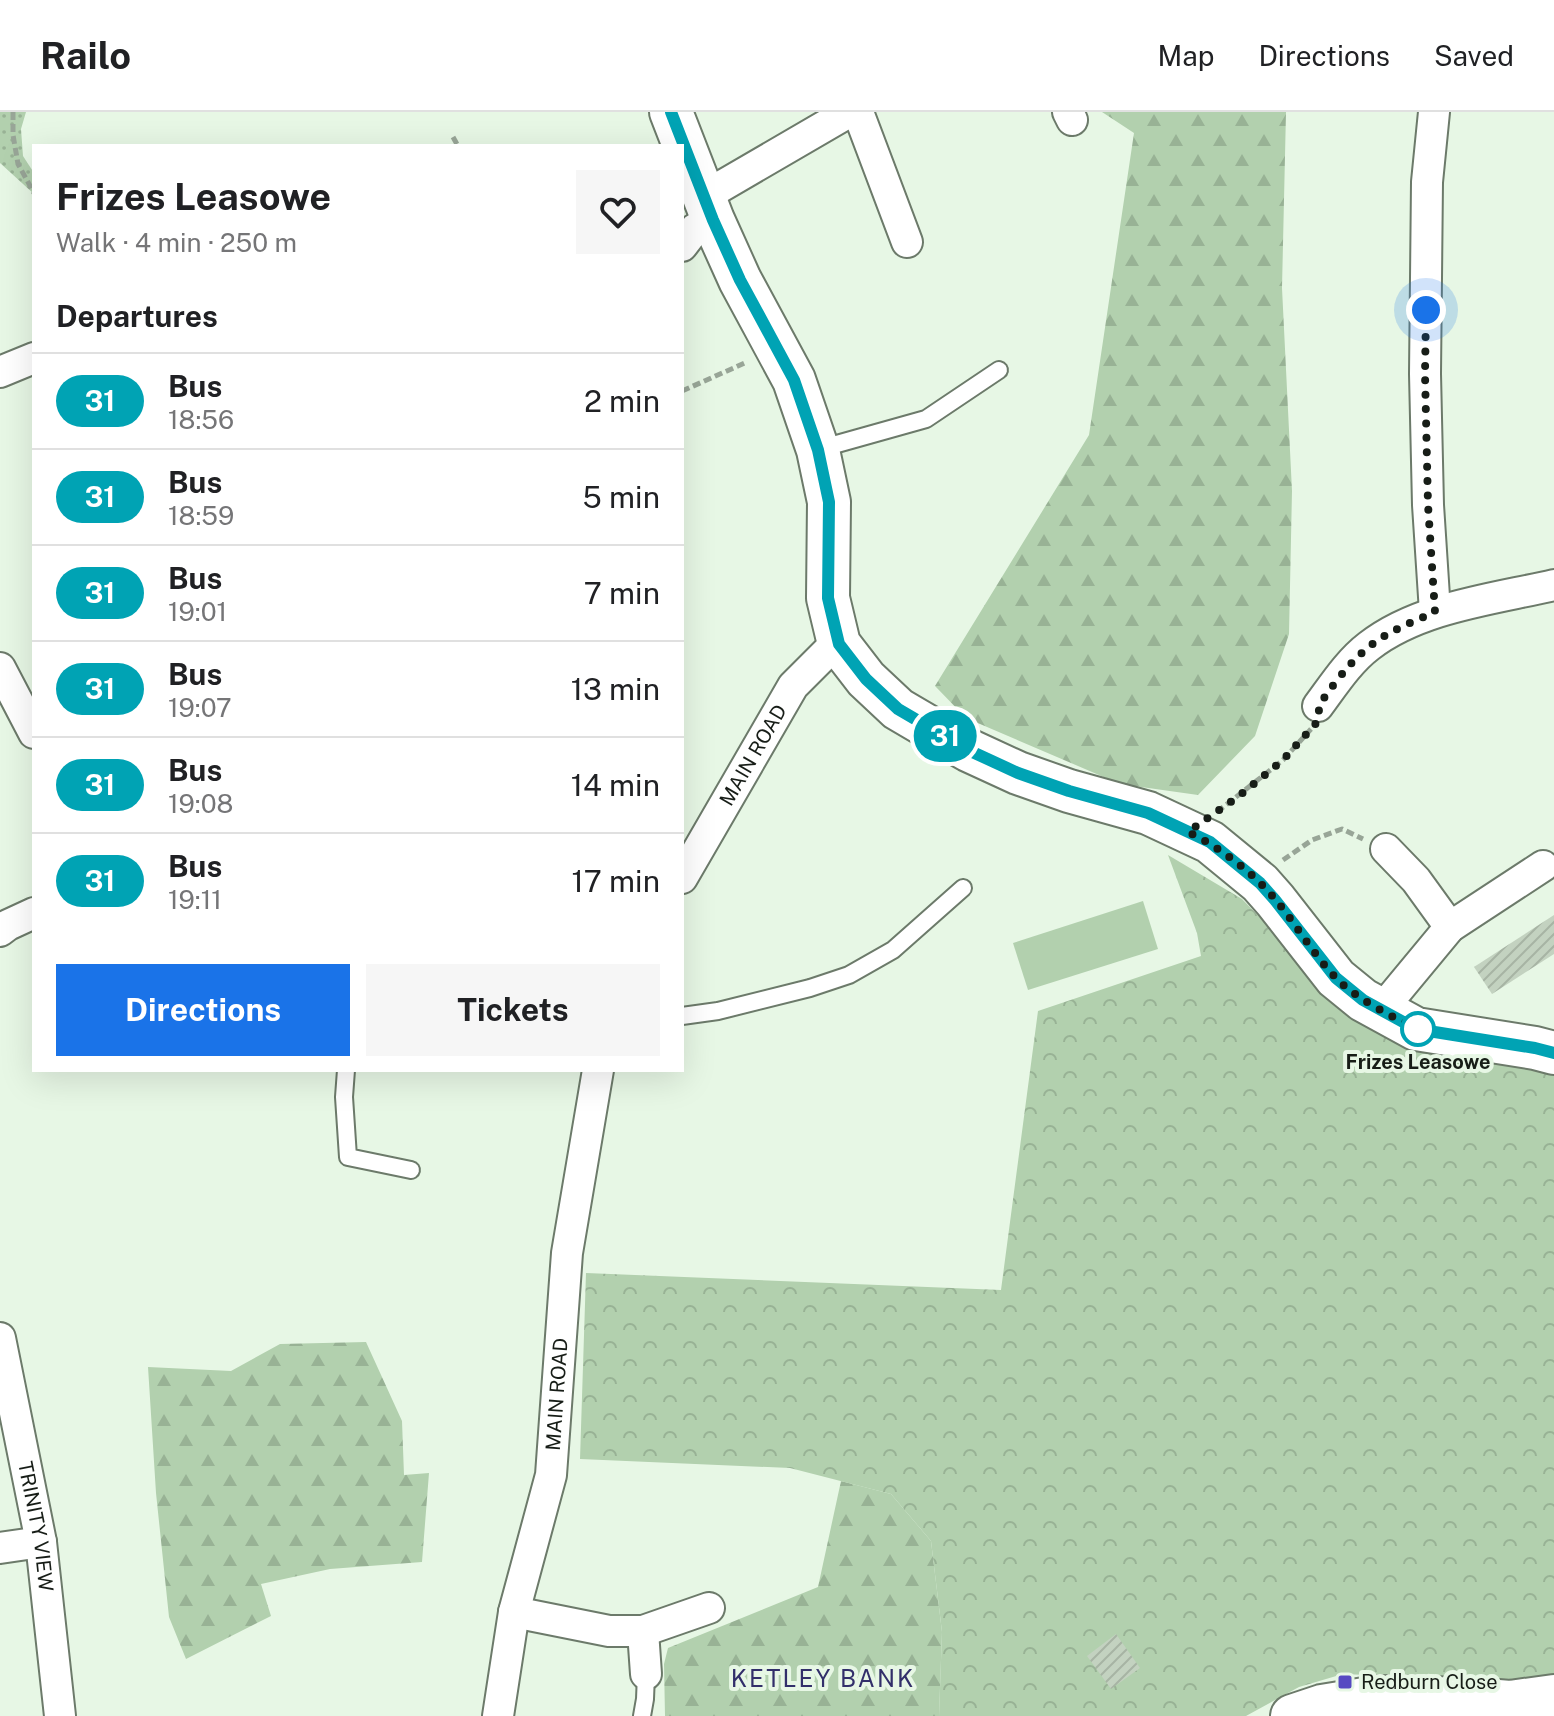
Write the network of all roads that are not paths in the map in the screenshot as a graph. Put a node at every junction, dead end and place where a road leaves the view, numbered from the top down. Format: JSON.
{"nodes":[{"id":1,"x":671,"y":112,"type":"edge"},
{"id":2,"x":849,"y":112,"type":"edge"},
{"id":3,"x":858,"y":112,"type":"edge"},
{"id":4,"x":1434,"y":112,"type":"edge"},
{"id":5,"x":679,"y":144,"type":"edge"},
{"id":6,"x":684,"y":163,"type":"edge"},
{"id":7,"x":699,"y":221,"type":"edge"},
{"id":8,"x":907,"y":242,"type":"dead end"},
{"id":9,"x":32,"y":359,"type":"edge"},
{"id":10,"x":999,"y":370,"type":"dead end"},
{"id":11,"x":0,"y":372,"type":"edge"},
{"id":12,"x":818,"y":450,"type":"junction"},
{"id":13,"x":1554,"y":585,"type":"edge"},
{"id":14,"x":1435,"y":612,"type":"junction"},
{"id":15,"x":839,"y":644,"type":"junction"},
{"id":16,"x":0,"y":668,"type":"edge"},
{"id":17,"x":1318,"y":706,"type":"road end"},
{"id":18,"x":32,"y":729,"type":"edge"},
{"id":19,"x":1386,"y":849,"type":"road end"},
{"id":20,"x":1543,"y":866,"type":"dead end"},
{"id":21,"x":684,"y":875,"type":"edge"},
{"id":22,"x":963,"y":888,"type":"dead end"},
{"id":23,"x":32,"y":914,"type":"edge"},
{"id":24,"x":1450,"y":927,"type":"junction"},
{"id":25,"x":0,"y":931,"type":"edge"},
{"id":26,"x":1382,"y":1009,"type":"junction"},
{"id":27,"x":684,"y":1016,"type":"edge"},
{"id":28,"x":1554,"y":1053,"type":"edge"},
{"id":29,"x":346,"y":1072,"type":"edge"},
{"id":30,"x":598,"y":1072,"type":"edge"},
{"id":31,"x":411,"y":1170,"type":"dead end"},
{"id":32,"x":0,"y":1338,"type":"edge"},
{"id":33,"x":41,"y":1542,"type":"junction"},
{"id":34,"x":0,"y":1548,"type":"edge"},
{"id":35,"x":709,"y":1608,"type":"dead end"},
{"id":36,"x":514,"y":1612,"type":"junction"},
{"id":37,"x":643,"y":1631,"type":"junction"},
{"id":38,"x":646,"y":1674,"type":"joint"},
{"id":39,"x":1554,"y":1696,"type":"edge"},
{"id":40,"x":1313,"y":1713,"type":"edge"},
{"id":41,"x":60,"y":1716,"type":"edge"},
{"id":42,"x":498,"y":1716,"type":"edge"},
{"id":43,"x":642,"y":1716,"type":"edge"}],
"edges":[{"from":1,"to":5,"type":"street"},
{"from":2,"to":7,"type":"street"},
{"from":3,"to":8,"type":"street"},
{"from":4,"to":14,"type":"street"},
{"from":6,"to":7,"type":"street"},
{"from":7,"to":12,"type":"street"},
{"from":9,"to":11,"type":"street"},
{"from":10,"to":12,"type":"lane"},
{"from":12,"to":15,"type":"street"},
{"from":13,"to":14,"type":"street"},
{"from":14,"to":17,"type":"street"},
{"from":15,"to":21,"type":"street","name":"MAIN ROAD"},
{"from":15,"to":26,"type":"street"},
{"from":16,"to":18,"type":"street"},
{"from":19,"to":24,"type":"street"},
{"from":20,"to":24,"type":"street"},
{"from":22,"to":27,"type":"lane"},
{"from":23,"to":25,"type":"street"},
{"from":24,"to":26,"type":"street"},
{"from":26,"to":28,"type":"street"},
{"from":29,"to":31,"type":"lane"},
{"from":30,"to":36,"type":"street","name":"MAIN ROAD"},
{"from":32,"to":33,"type":"street","name":"TRINITY VIEW"},
{"from":33,"to":34,"type":"street"},
{"from":33,"to":41,"type":"street","name":"TRINITY VIEW"},
{"from":35,"to":37,"type":"street"},
{"from":36,"to":37,"type":"street"},
{"from":36,"to":42,"type":"street","name":"MAIN ROAD"},
{"from":37,"to":38,"type":"street"},
{"from":38,"to":43,"type":"lane"},
{"from":39,"to":40,"type":"street"}]}
